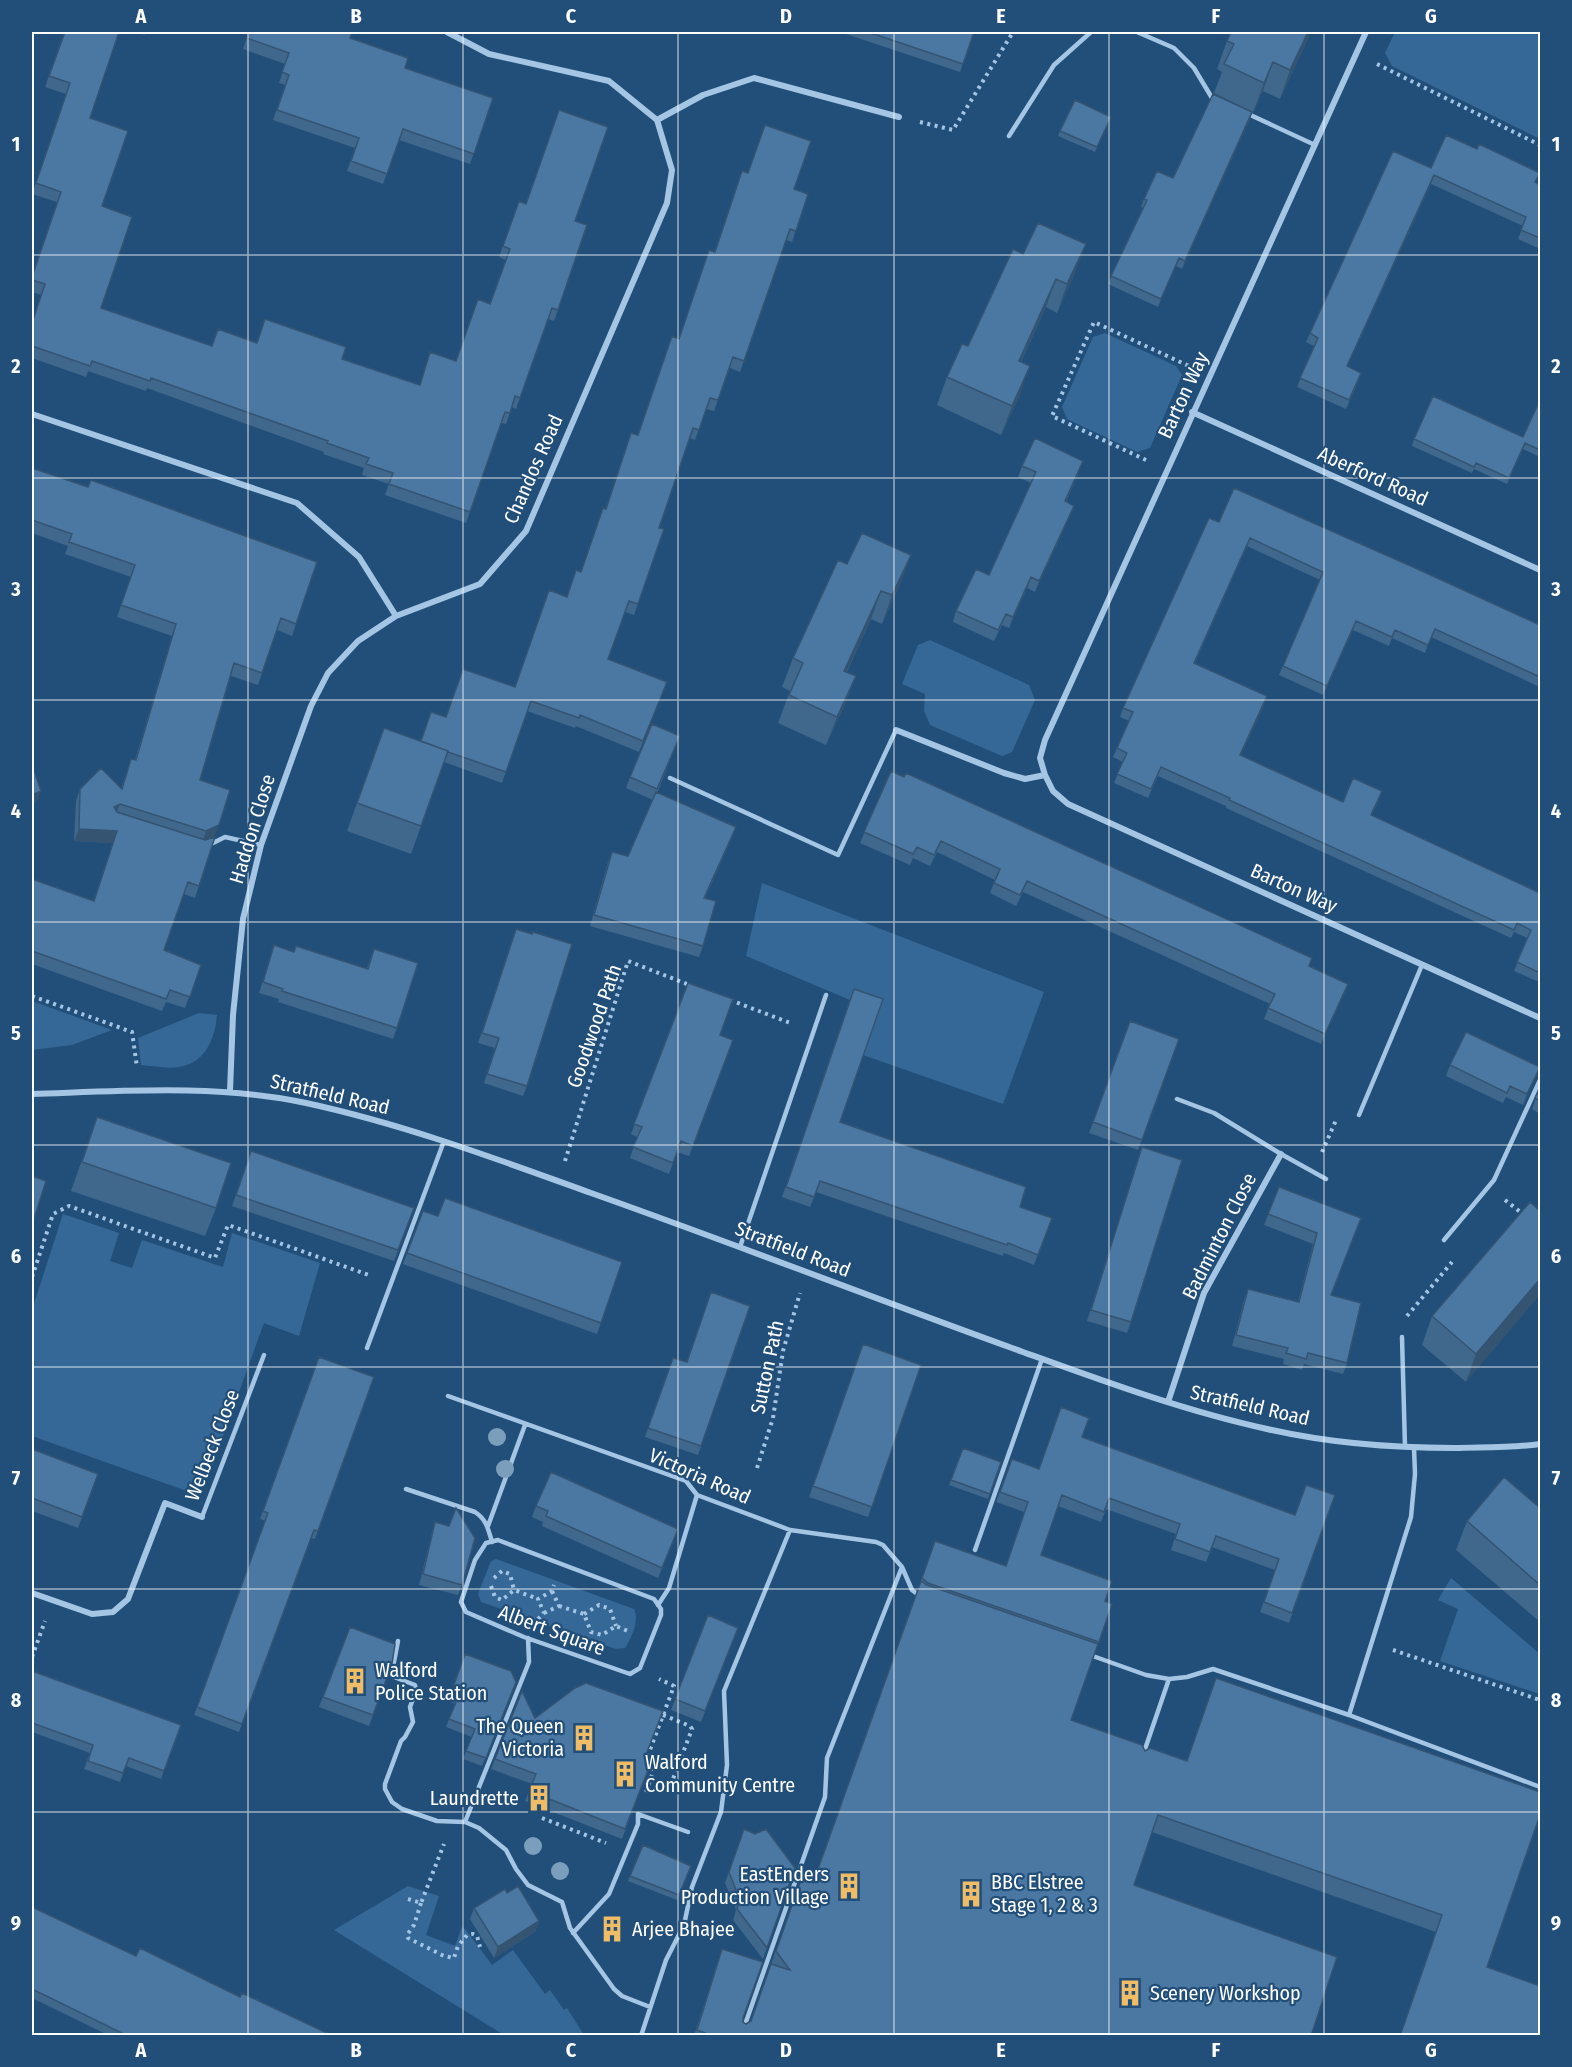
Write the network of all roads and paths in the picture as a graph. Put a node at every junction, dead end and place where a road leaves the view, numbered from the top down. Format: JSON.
{"nodes":[{"id":1,"x":447,"y":32,"type":"edge"},
{"id":2,"x":1013,"y":32,"type":"edge"},
{"id":3,"x":1091,"y":32,"type":"edge"},
{"id":4,"x":1137,"y":32,"type":"edge"},
{"id":5,"x":1366,"y":32,"type":"edge"},
{"id":6,"x":1356,"y":54,"type":"junction"},
{"id":7,"x":1222,"y":102,"type":"edge"},
{"id":8,"x":1243,"y":112,"type":"edge"},
{"id":9,"x":899,"y":117,"type":"joint"},
{"id":10,"x":657,"y":120,"type":"junction"},
{"id":11,"x":1009,"y":136,"type":"dead end"},
{"id":12,"x":1315,"y":145,"type":"junction"},
{"id":13,"x":1540,"y":145,"type":"edge"},
{"id":14,"x":1210,"y":376,"type":"junction"},
{"id":15,"x":1192,"y":412,"type":"junction"},
{"id":16,"x":32,"y":414,"type":"edge"},
{"id":17,"x":1168,"y":470,"type":"junction"},
{"id":18,"x":1540,"y":570,"type":"edge"},
{"id":19,"x":396,"y":616,"type":"junction"},
{"id":20,"x":896,"y":730,"type":"joint"},
{"id":21,"x":1045,"y":774,"type":"junction"},
{"id":22,"x":670,"y":778,"type":"edge"},
{"id":23,"x":261,"y":845,"type":"junction"},
{"id":24,"x":202,"y":848,"type":"edge"},
{"id":25,"x":1422,"y":965,"type":"junction"},
{"id":26,"x":693,"y":986,"type":"edge"},
{"id":27,"x":826,"y":995,"type":"dead end"},
{"id":28,"x":32,"y":996,"type":"edge"},
{"id":29,"x":726,"y":999,"type":"edge"},
{"id":30,"x":1540,"y":1018,"type":"edge"},
{"id":31,"x":813,"y":1032,"type":"junction"},
{"id":32,"x":1540,"y":1080,"type":"edge"},
{"id":33,"x":230,"y":1091,"type":"junction"},
{"id":34,"x":140,"y":1092,"type":"junction"},
{"id":35,"x":32,"y":1094,"type":"edge"},
{"id":36,"x":1177,"y":1099,"type":"dead end"},
{"id":37,"x":1359,"y":1114,"type":"dead end"},
{"id":38,"x":444,"y":1141,"type":"junction"},
{"id":39,"x":1281,"y":1155,"type":"junction"},
{"id":40,"x":1326,"y":1179,"type":"dead end"},
{"id":41,"x":559,"y":1181,"type":"junction"},
{"id":42,"x":1498,"y":1205,"type":"dead end"},
{"id":43,"x":1531,"y":1221,"type":"edge"},
{"id":44,"x":1444,"y":1240,"type":"dead end"},
{"id":45,"x":740,"y":1246,"type":"junction"},
{"id":46,"x":1457,"y":1256,"type":"dead end"},
{"id":47,"x":806,"y":1272,"type":"junction"},
{"id":48,"x":32,"y":1277,"type":"edge"},
{"id":49,"x":391,"y":1283,"type":"junction"},
{"id":50,"x":1402,"y":1337,"type":"joint"},
{"id":51,"x":367,"y":1348,"type":"dead end"},
{"id":52,"x":264,"y":1354,"type":"dead end"},
{"id":53,"x":1042,"y":1359,"type":"junction"},
{"id":54,"x":448,"y":1396,"type":"dead end"},
{"id":55,"x":1168,"y":1402,"type":"junction"},
{"id":56,"x":525,"y":1425,"type":"junction"},
{"id":57,"x":1540,"y":1444,"type":"edge"},
{"id":58,"x":1406,"y":1447,"type":"junction"},
{"id":59,"x":1414,"y":1448,"type":"junction"},
{"id":60,"x":757,"y":1468,"type":"dead end"},
{"id":61,"x":406,"y":1489,"type":"dead end"},
{"id":62,"x":697,"y":1495,"type":"junction"},
{"id":63,"x":202,"y":1517,"type":"joint"},
{"id":64,"x":488,"y":1526,"type":"junction"},
{"id":65,"x":790,"y":1530,"type":"junction"},
{"id":66,"x":492,"y":1542,"type":"junction"},
{"id":67,"x":975,"y":1550,"type":"dead end"},
{"id":68,"x":559,"y":1564,"type":"junction"},
{"id":69,"x":902,"y":1567,"type":"junction"},
{"id":70,"x":514,"y":1590,"type":"junction"},
{"id":71,"x":552,"y":1591,"type":"junction"},
{"id":72,"x":32,"y":1593,"type":"edge"},
{"id":73,"x":922,"y":1598,"type":"edge"},
{"id":74,"x":538,"y":1599,"type":"junction"},
{"id":75,"x":52,"y":1600,"type":"junction"},
{"id":76,"x":658,"y":1605,"type":"junction"},
{"id":77,"x":559,"y":1606,"type":"junction"},
{"id":78,"x":544,"y":1613,"type":"junction"},
{"id":79,"x":584,"y":1614,"type":"junction"},
{"id":80,"x":616,"y":1626,"type":"junction"},
{"id":81,"x":526,"y":1637,"type":"junction"},
{"id":82,"x":398,"y":1641,"type":"dead end"},
{"id":83,"x":651,"y":1641,"type":"junction"},
{"id":84,"x":1373,"y":1642,"type":"junction"},
{"id":85,"x":1079,"y":1652,"type":"edge"},
{"id":86,"x":32,"y":1657,"type":"edge"},
{"id":87,"x":640,"y":1668,"type":"junction"},
{"id":88,"x":1169,"y":1679,"type":"junction"},
{"id":89,"x":1540,"y":1700,"type":"edge"},
{"id":90,"x":663,"y":1715,"type":"junction"},
{"id":91,"x":1349,"y":1715,"type":"junction"},
{"id":92,"x":1140,"y":1763,"type":"edge"},
{"id":93,"x":671,"y":1784,"type":"dead end"},
{"id":94,"x":1540,"y":1788,"type":"edge"},
{"id":95,"x":638,"y":1814,"type":"junction"},
{"id":96,"x":542,"y":1818,"type":"dead end"},
{"id":97,"x":453,"y":1822,"type":"junction"},
{"id":98,"x":465,"y":1822,"type":"junction"},
{"id":99,"x":688,"y":1832,"type":"dead end"},
{"id":100,"x":627,"y":1851,"type":"junction"},
{"id":101,"x":408,"y":1899,"type":"dead end"},
{"id":102,"x":421,"y":1903,"type":"junction"},
{"id":103,"x":573,"y":1933,"type":"junction"},
{"id":104,"x":480,"y":1947,"type":"dead end"},
{"id":105,"x":650,"y":2007,"type":"junction"},
{"id":106,"x":641,"y":2036,"type":"edge"},
{"id":107,"x":741,"y":2036,"type":"edge"}],
"edges":[{"from":1,"to":10,"type":"street"},
{"from":2,"to":9,"type":"path"},
{"from":3,"to":11,"type":"lane"},
{"from":4,"to":7,"type":"lane"},
{"from":5,"to":6,"type":"street","name":"Barton Way"},
{"from":6,"to":12,"type":"street","name":"Barton Way"},
{"from":6,"to":13,"type":"path"},
{"from":8,"to":12,"type":"lane"},
{"from":9,"to":10,"type":"street"},
{"from":10,"to":19,"type":"street","name":"Chandos Road"},
{"from":12,"to":14,"type":"street","name":"Barton Way"},
{"from":14,"to":15,"type":"street","name":"Barton Way"},
{"from":14,"to":17,"type":"path"},
{"from":15,"to":17,"type":"street","name":"Barton Way"},
{"from":15,"to":18,"type":"street","name":"Aberford Road"},
{"from":16,"to":19,"type":"street"},
{"from":17,"to":21,"type":"street","name":"Barton Way"},
{"from":19,"to":23,"type":"street","name":"Haddon Close"},
{"from":20,"to":21,"type":"street"},
{"from":20,"to":22,"type":"lane"},
{"from":21,"to":25,"type":"street","name":"Barton Way"},
{"from":23,"to":24,"type":"lane"},
{"from":23,"to":33,"type":"street","name":"Haddon Close"},
{"from":25,"to":30,"type":"street","name":"Barton Way"},
{"from":25,"to":37,"type":"lane"},
{"from":26,"to":41,"type":"path","name":"Goodwood Path"},
{"from":27,"to":31,"type":"lane"},
{"from":28,"to":34,"type":"path"},
{"from":29,"to":31,"type":"path"},
{"from":31,"to":45,"type":"lane"},
{"from":32,"to":44,"type":"lane"},
{"from":33,"to":34,"type":"street","name":"Stratfield Road"},
{"from":33,"to":38,"type":"street","name":"Stratfield Road"},
{"from":34,"to":35,"type":"street","name":"Stratfield Road"},
{"from":36,"to":39,"type":"lane"},
{"from":38,"to":41,"type":"street","name":"Stratfield Road"},
{"from":38,"to":49,"type":"lane"},
{"from":39,"to":40,"type":"lane"},
{"from":39,"to":55,"type":"street","name":"Badminton Close"},
{"from":41,"to":45,"type":"street","name":"Stratfield Road"},
{"from":42,"to":43,"type":"path"},
{"from":45,"to":47,"type":"street","name":"Stratfield Road"},
{"from":46,"to":50,"type":"path"},
{"from":47,"to":53,"type":"street","name":"Stratfield Road"},
{"from":47,"to":60,"type":"path","name":"Sutton Path"},
{"from":48,"to":49,"type":"path"},
{"from":49,"to":51,"type":"lane"},
{"from":50,"to":58,"type":"lane"},
{"from":52,"to":63,"type":"lane","name":"Welbeck Close"},
{"from":53,"to":55,"type":"street","name":"Stratfield Road"},
{"from":53,"to":67,"type":"lane"},
{"from":54,"to":56,"type":"lane","name":"Victoria Road"},
{"from":55,"to":58,"type":"street","name":"Stratfield Road"},
{"from":56,"to":62,"type":"lane","name":"Victoria Road"},
{"from":56,"to":64,"type":"lane"},
{"from":57,"to":59,"type":"street","name":"Stratfield Road"},
{"from":58,"to":59,"type":"street","name":"Stratfield Road"},
{"from":59,"to":84,"type":"lane"},
{"from":61,"to":64,"type":"lane"},
{"from":62,"to":65,"type":"lane","name":"Victoria Road"},
{"from":62,"to":76,"type":"lane"},
{"from":63,"to":75,"type":"street","name":"Welbeck Close"},
{"from":64,"to":66,"type":"lane"},
{"from":65,"to":69,"type":"lane","name":"Victoria Road"},
{"from":65,"to":105,"type":"lane"},
{"from":66,"to":68,"type":"lane"},
{"from":66,"to":81,"type":"lane","name":"Albert Square"},
{"from":68,"to":71,"type":"path"},
{"from":68,"to":76,"type":"lane"},
{"from":69,"to":73,"type":"lane","name":"Victoria Road"},
{"from":69,"to":107,"type":"lane"},
{"from":70,"to":70,"type":"path"},
{"from":70,"to":74,"type":"path"},
{"from":71,"to":74,"type":"path"},
{"from":71,"to":77,"type":"path"},
{"from":72,"to":75,"type":"street","name":"Welbeck Close"},
{"from":74,"to":78,"type":"path"},
{"from":75,"to":86,"type":"path"},
{"from":76,"to":83,"type":"lane"},
{"from":77,"to":78,"type":"path"},
{"from":77,"to":79,"type":"path"},
{"from":78,"to":81,"type":"path"},
{"from":79,"to":80,"type":"path"},
{"from":79,"to":80,"type":"path"},
{"from":80,"to":83,"type":"path"},
{"from":81,"to":87,"type":"lane","name":"Albert Square"},
{"from":81,"to":98,"type":"lane"},
{"from":82,"to":97,"type":"lane"},
{"from":83,"to":87,"type":"lane"},
{"from":84,"to":89,"type":"path"},
{"from":84,"to":91,"type":"lane"},
{"from":85,"to":88,"type":"lane"},
{"from":87,"to":90,"type":"path"},
{"from":88,"to":91,"type":"lane"},
{"from":88,"to":92,"type":"lane"},
{"from":90,"to":93,"type":"path"},
{"from":90,"to":95,"type":"path"},
{"from":91,"to":94,"type":"lane"},
{"from":95,"to":99,"type":"lane"},
{"from":95,"to":100,"type":"lane"},
{"from":96,"to":100,"type":"path"},
{"from":97,"to":98,"type":"lane"},
{"from":97,"to":102,"type":"path"},
{"from":98,"to":103,"type":"lane"},
{"from":100,"to":103,"type":"lane"},
{"from":101,"to":102,"type":"path"},
{"from":102,"to":104,"type":"path"},
{"from":103,"to":105,"type":"lane"},
{"from":105,"to":106,"type":"lane"}]}
